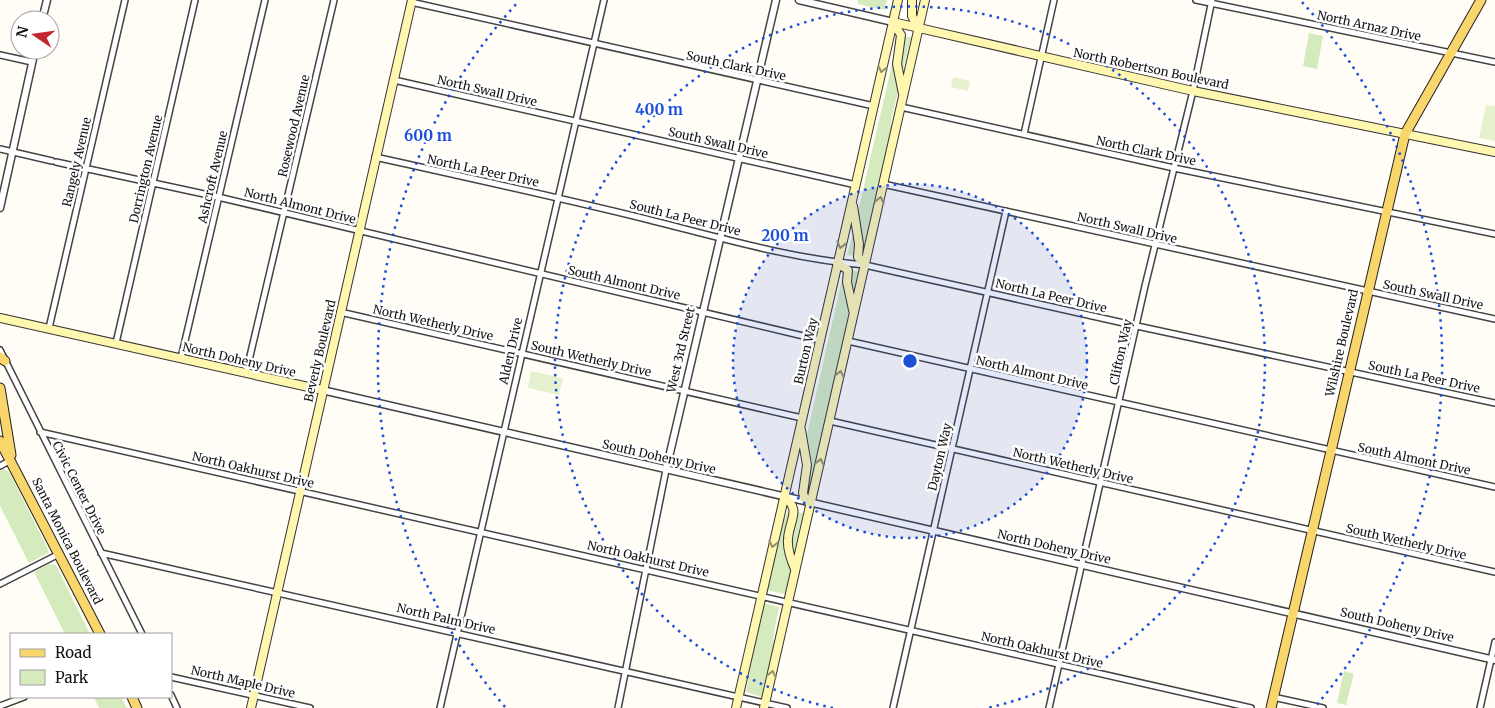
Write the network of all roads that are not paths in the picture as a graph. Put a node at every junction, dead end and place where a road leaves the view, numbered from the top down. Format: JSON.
{"nodes":[{"id":1,"x":125,"y":0,"type":"edge"},
{"id":2,"x":195,"y":0,"type":"edge"},
{"id":3,"x":265,"y":0,"type":"edge"},
{"id":4,"x":334,"y":0,"type":"edge"},
{"id":5,"x":604,"y":0,"type":"edge"},
{"id":6,"x":776,"y":0,"type":"edge"},
{"id":7,"x":799,"y":0,"type":"edge"},
{"id":8,"x":898,"y":0,"type":"edge"},
{"id":9,"x":912,"y":0,"type":"edge"},
{"id":10,"x":925,"y":0,"type":"edge"},
{"id":11,"x":1054,"y":0,"type":"edge"},
{"id":12,"x":1196,"y":0,"type":"edge"},
{"id":13,"x":1481,"y":0,"type":"edge"},
{"id":14,"x":411,"y":1,"type":"edge"},
{"id":15,"x":1212,"y":2,"type":"edge"},
{"id":16,"x":889,"y":21,"type":"junction"},
{"id":17,"x":919,"y":29,"type":"junction"},
{"id":18,"x":594,"y":44,"type":"junction"},
{"id":19,"x":1450,"y":53,"type":"junction"},
{"id":20,"x":0,"y":55,"type":"edge"},
{"id":21,"x":1041,"y":56,"type":"junction"},
{"id":22,"x":32,"y":62,"type":"joint"},
{"id":23,"x":1495,"y":62,"type":"edge"},
{"id":24,"x":394,"y":80,"type":"junction"},
{"id":25,"x":756,"y":80,"type":"junction"},
{"id":26,"x":1193,"y":91,"type":"junction"},
{"id":27,"x":904,"y":96,"type":"junction"},
{"id":28,"x":874,"y":106,"type":"junction"},
{"id":29,"x":901,"y":107,"type":"junction"},
{"id":30,"x":577,"y":121,"type":"junction"},
{"id":31,"x":1024,"y":134,"type":"junction"},
{"id":32,"x":1405,"y":134,"type":"junction"},
{"id":33,"x":0,"y":149,"type":"edge"},
{"id":34,"x":12,"y":151,"type":"junction"},
{"id":35,"x":1495,"y":152,"type":"edge"},
{"id":36,"x":375,"y":157,"type":"junction"},
{"id":37,"x":737,"y":158,"type":"junction"},
{"id":38,"x":86,"y":168,"type":"junction"},
{"id":39,"x":1174,"y":168,"type":"junction"},
{"id":40,"x":153,"y":183,"type":"junction"},
{"id":41,"x":884,"y":184,"type":"junction"},
{"id":42,"x":856,"y":185,"type":"junction"},
{"id":43,"x":218,"y":197,"type":"junction"},
{"id":44,"x":558,"y":198,"type":"junction"},
{"id":45,"x":852,"y":199,"type":"junction"},
{"id":46,"x":0,"y":208,"type":"edge"},
{"id":47,"x":1006,"y":211,"type":"junction"},
{"id":48,"x":1386,"y":212,"type":"junction"},
{"id":49,"x":284,"y":213,"type":"junction"},
{"id":50,"x":358,"y":230,"type":"junction"},
{"id":51,"x":1495,"y":234,"type":"edge"},
{"id":52,"x":719,"y":237,"type":"junction"},
{"id":53,"x":1155,"y":245,"type":"junction"},
{"id":54,"x":837,"y":262,"type":"junction"},
{"id":55,"x":865,"y":265,"type":"junction"},
{"id":56,"x":540,"y":273,"type":"junction"},
{"id":57,"x":988,"y":292,"type":"junction"},
{"id":58,"x":1366,"y":292,"type":"junction"},
{"id":59,"x":340,"y":312,"type":"junction"},
{"id":60,"x":702,"y":312,"type":"junction"},
{"id":61,"x":853,"y":317,"type":"junction"},
{"id":62,"x":0,"y":318,"type":"edge"},
{"id":63,"x":1495,"y":319,"type":"edge"},
{"id":64,"x":1136,"y":326,"type":"junction"},
{"id":65,"x":49,"y":328,"type":"junction"},
{"id":66,"x":820,"y":340,"type":"junction"},
{"id":67,"x":848,"y":341,"type":"junction"},
{"id":68,"x":116,"y":344,"type":"junction"},
{"id":69,"x":0,"y":350,"type":"edge"},
{"id":70,"x":521,"y":353,"type":"junction"},
{"id":71,"x":181,"y":358,"type":"junction"},
{"id":72,"x":2,"y":359,"type":"edge"},
{"id":73,"x":971,"y":369,"type":"junction"},
{"id":74,"x":1348,"y":372,"type":"junction"},
{"id":75,"x":246,"y":373,"type":"junction"},
{"id":76,"x":0,"y":388,"type":"edge"},
{"id":77,"x":322,"y":390,"type":"junction"},
{"id":78,"x":684,"y":391,"type":"junction"},
{"id":79,"x":1120,"y":403,"type":"junction"},
{"id":80,"x":1495,"y":403,"type":"edge"},
{"id":81,"x":802,"y":421,"type":"junction"},
{"id":82,"x":830,"y":421,"type":"junction"},
{"id":83,"x":40,"y":432,"type":"junction"},
{"id":84,"x":503,"y":432,"type":"junction"},
{"id":85,"x":0,"y":441,"type":"edge"},
{"id":86,"x":951,"y":449,"type":"junction"},
{"id":87,"x":1330,"y":451,"type":"junction"},
{"id":88,"x":12,"y":460,"type":"junction"},
{"id":89,"x":0,"y":466,"type":"edge"},
{"id":90,"x":666,"y":470,"type":"junction"},
{"id":91,"x":1100,"y":483,"type":"junction"},
{"id":92,"x":1495,"y":487,"type":"edge"},
{"id":93,"x":300,"y":491,"type":"junction"},
{"id":94,"x":784,"y":497,"type":"junction"},
{"id":95,"x":811,"y":503,"type":"junction"},
{"id":96,"x":933,"y":530,"type":"junction"},
{"id":97,"x":480,"y":531,"type":"junction"},
{"id":98,"x":1312,"y":531,"type":"junction"},
{"id":99,"x":59,"y":553,"type":"junction"},
{"id":100,"x":101,"y":553,"type":"junction"},
{"id":101,"x":1082,"y":564,"type":"junction"},
{"id":102,"x":646,"y":570,"type":"junction"},
{"id":103,"x":795,"y":571,"type":"junction"},
{"id":104,"x":1495,"y":572,"type":"edge"},
{"id":105,"x":0,"y":584,"type":"edge"},
{"id":106,"x":277,"y":592,"type":"junction"},
{"id":107,"x":762,"y":595,"type":"junction"},
{"id":108,"x":788,"y":602,"type":"junction"},
{"id":109,"x":1293,"y":612,"type":"junction"},
{"id":110,"x":911,"y":630,"type":"junction"},
{"id":111,"x":458,"y":632,"type":"junction"},
{"id":112,"x":99,"y":633,"type":"edge"},
{"id":113,"x":141,"y":633,"type":"edge"},
{"id":114,"x":1495,"y":642,"type":"edge"},
{"id":115,"x":1493,"y":659,"type":"edge"},
{"id":116,"x":1058,"y":664,"type":"junction"},
{"id":117,"x":626,"y":671,"type":"junction"},
{"id":118,"x":172,"y":677,"type":"edge"},
{"id":119,"x":254,"y":695,"type":"junction"},
{"id":120,"x":172,"y":697,"type":"edge"},
{"id":121,"x":738,"y":697,"type":"junction"},
{"id":122,"x":1273,"y":697,"type":"junction"},
{"id":123,"x":21,"y":698,"type":"edge"},
{"id":124,"x":0,"y":706,"type":"edge"},
{"id":125,"x":765,"y":706,"type":"edge"},
{"id":126,"x":178,"y":708,"type":"edge"},
{"id":127,"x":251,"y":708,"type":"edge"},
{"id":128,"x":310,"y":708,"type":"edge"},
{"id":129,"x":440,"y":708,"type":"edge"},
{"id":130,"x":618,"y":708,"type":"edge"},
{"id":131,"x":736,"y":708,"type":"edge"},
{"id":132,"x":787,"y":708,"type":"edge"},
{"id":133,"x":893,"y":708,"type":"edge"},
{"id":134,"x":1049,"y":708,"type":"edge"},
{"id":135,"x":1251,"y":708,"type":"edge"},
{"id":136,"x":1271,"y":708,"type":"edge"},
{"id":137,"x":1322,"y":708,"type":"edge"},
{"id":138,"x":1480,"y":708,"type":"edge"}],
"edges":[{"from":1,"to":38,"type":"street","name":"Rangely Avenue"},
{"from":2,"to":40,"type":"street","name":"Dorrington Avenue"},
{"from":3,"to":43,"type":"street","name":"Ashcroft Avenue"},
{"from":4,"to":49,"type":"street","name":"Rosewood Avenue"},
{"from":5,"to":18,"type":"street","name":"Alden Drive"},
{"from":6,"to":25,"type":"street","name":"West 3rd Street"},
{"from":7,"to":16,"type":"street","name":"North Robertson Boulevard"},
{"from":8,"to":16,"type":"main road","name":"Burton Way"},
{"from":9,"to":17,"type":"main road"},
{"from":10,"to":17,"type":"main road"},
{"from":11,"to":21,"type":"street"},
{"from":12,"to":15,"type":"street","name":"North Arnaz Drive"},
{"from":13,"to":19,"type":"main road","name":"Wilshire Boulevard"},
{"from":14,"to":18,"type":"street"},
{"from":14,"to":24,"type":"main road","name":"Beverly Boulevard"},
{"from":15,"to":19,"type":"street","name":"North Arnaz Drive"},
{"from":15,"to":26,"type":"street","name":"Clifton Way"},
{"from":16,"to":17,"type":"main road","name":"North Robertson Boulevard"},
{"from":16,"to":27,"type":"main road"},
{"from":16,"to":28,"type":"main road","name":"Burton Way","one_way":true},
{"from":17,"to":21,"type":"main road","name":"North Robertson Boulevard"},
{"from":17,"to":27,"type":"main road"},
{"from":18,"to":25,"type":"street","name":"South Clark Drive"},
{"from":18,"to":30,"type":"street","name":"Alden Drive"},
{"from":19,"to":23,"type":"street","name":"North Arnaz Drive"},
{"from":19,"to":32,"type":"main road","name":"Wilshire Boulevard"},
{"from":20,"to":22,"type":"street"},
{"from":21,"to":26,"type":"main road","name":"North Robertson Boulevard"},
{"from":21,"to":31,"type":"street"},
{"from":22,"to":34,"type":"street"},
{"from":24,"to":30,"type":"street","name":"North Swall Drive"},
{"from":24,"to":36,"type":"main road","name":"Beverly Boulevard"},
{"from":25,"to":28,"type":"street","name":"South Clark Drive"},
{"from":25,"to":37,"type":"street","name":"West 3rd Street"},
{"from":26,"to":32,"type":"main road","name":"North Robertson Boulevard"},
{"from":26,"to":39,"type":"street","name":"Clifton Way"},
{"from":27,"to":29,"type":"main road"},
{"from":28,"to":42,"type":"main road","name":"Burton Way"},
{"from":29,"to":31,"type":"street","name":"North Clark Drive"},
{"from":29,"to":41,"type":"main road"},
{"from":30,"to":37,"type":"street","name":"South Swall Drive"},
{"from":30,"to":44,"type":"street","name":"Alden Drive"},
{"from":31,"to":39,"type":"street","name":"North Clark Drive"},
{"from":32,"to":35,"type":"main road","name":"North Robertson Boulevard"},
{"from":32,"to":48,"type":"main road","name":"Wilshire Boulevard"},
{"from":33,"to":34,"type":"street","name":"North Almont Drive"},
{"from":34,"to":38,"type":"street","name":"North Almont Drive"},
{"from":34,"to":46,"type":"street"},
{"from":36,"to":44,"type":"street","name":"North La Peer Drive"},
{"from":36,"to":50,"type":"main road","name":"Beverly Boulevard"},
{"from":37,"to":42,"type":"street","name":"South Swall Drive"},
{"from":37,"to":52,"type":"street","name":"West 3rd Street"},
{"from":38,"to":40,"type":"street","name":"North Almont Drive"},
{"from":38,"to":65,"type":"street","name":"Rangely Avenue"},
{"from":39,"to":48,"type":"street","name":"North Clark Drive"},
{"from":39,"to":53,"type":"street","name":"Clifton Way"},
{"from":40,"to":43,"type":"street","name":"North Almont Drive"},
{"from":40,"to":68,"type":"street","name":"Dorrington Avenue"},
{"from":41,"to":47,"type":"street","name":"North Swall Drive"},
{"from":55,"to":41,"type":"main road","one_way":true},
{"from":42,"to":45,"type":"main road","name":"Burton Way"},
{"from":43,"to":49,"type":"street","name":"North Almont Drive"},
{"from":43,"to":71,"type":"street","name":"Ashcroft Avenue"},
{"from":44,"to":52,"type":"street","name":"South La Peer Drive"},
{"from":44,"to":56,"type":"street","name":"Alden Drive"},
{"from":45,"to":54,"type":"main road","name":"Burton Way","one_way":true},
{"from":45,"to":55,"type":"main road"},
{"from":47,"to":53,"type":"street","name":"North Swall Drive"},
{"from":47,"to":57,"type":"street","name":"Dayton Way"},
{"from":48,"to":51,"type":"street"},
{"from":48,"to":58,"type":"main road","name":"Wilshire Boulevard"},
{"from":49,"to":50,"type":"street","name":"North Almont Drive"},
{"from":49,"to":75,"type":"street","name":"Rosewood Avenue"},
{"from":50,"to":56,"type":"street","name":"North Almont Drive"},
{"from":50,"to":59,"type":"main road","name":"Beverly Boulevard"},
{"from":52,"to":54,"type":"street","name":"South La Peer Drive"},
{"from":52,"to":60,"type":"street","name":"West 3rd Street"},
{"from":53,"to":58,"type":"street","name":"North Swall Drive"},
{"from":53,"to":64,"type":"street","name":"Clifton Way"},
{"from":54,"to":55,"type":"street","name":"North La Peer Drive"},
{"from":54,"to":61,"type":"main road"},
{"from":54,"to":66,"type":"main road","name":"Burton Way"},
{"from":55,"to":57,"type":"street","name":"North La Peer Drive"},
{"from":55,"to":61,"type":"main road"},
{"from":56,"to":60,"type":"street","name":"South Almont Drive"},
{"from":56,"to":70,"type":"street","name":"Alden Drive"},
{"from":57,"to":64,"type":"street","name":"North La Peer Drive"},
{"from":57,"to":73,"type":"street","name":"Dayton Way"},
{"from":58,"to":63,"type":"street","name":"South Swall Drive"},
{"from":58,"to":74,"type":"main road","name":"Wilshire Boulevard"},
{"from":59,"to":70,"type":"street","name":"North Wetherly Drive"},
{"from":59,"to":77,"type":"main road","name":"Beverly Boulevard"},
{"from":60,"to":66,"type":"street","name":"South Almont Drive"},
{"from":60,"to":78,"type":"street","name":"West 3rd Street"},
{"from":61,"to":67,"type":"main road"},
{"from":62,"to":65,"type":"main road","name":"North Doheny Drive"},
{"from":64,"to":74,"type":"street","name":"North La Peer Drive"},
{"from":64,"to":79,"type":"street","name":"Clifton Way"},
{"from":65,"to":68,"type":"main road","name":"North Doheny Drive"},
{"from":66,"to":81,"type":"main road","name":"Burton Way"},
{"from":67,"to":73,"type":"street","name":"North Almont Drive"},
{"from":82,"to":67,"type":"main road","one_way":true},
{"from":68,"to":71,"type":"main road","name":"North Doheny Drive"},
{"from":69,"to":72,"type":"street","name":"Civic Center Drive"},
{"from":70,"to":78,"type":"street","name":"South Wetherly Drive"},
{"from":70,"to":84,"type":"street","name":"Alden Drive"},
{"from":71,"to":75,"type":"main road","name":"North Doheny Drive"},
{"from":72,"to":83,"type":"street","name":"Civic Center Drive"},
{"from":73,"to":79,"type":"street","name":"North Almont Drive"},
{"from":73,"to":86,"type":"street","name":"Dayton Way"},
{"from":74,"to":80,"type":"street","name":"South La Peer Drive"},
{"from":74,"to":87,"type":"main road","name":"Wilshire Boulevard"},
{"from":75,"to":77,"type":"main road","name":"North Doheny Drive"},
{"from":76,"to":88,"type":"main road","name":"Santa Monica Boulevard"},
{"from":77,"to":84,"type":"street","name":"North Doheny Drive"},
{"from":77,"to":93,"type":"main road","name":"Beverly Boulevard"},
{"from":78,"to":81,"type":"street","name":"South Wetherly Drive"},
{"from":78,"to":90,"type":"street","name":"West 3rd Street"},
{"from":79,"to":87,"type":"street","name":"North Almont Drive"},
{"from":79,"to":91,"type":"street","name":"Clifton Way"},
{"from":81,"to":94,"type":"main road","name":"Burton Way"},
{"from":81,"to":95,"type":"main road"},
{"from":82,"to":86,"type":"street","name":"North Wetherly Drive"},
{"from":95,"to":82,"type":"main road","one_way":true},
{"from":83,"to":93,"type":"street","name":"North Oakhurst Drive"},
{"from":83,"to":100,"type":"street","name":"Civic Center Drive"},
{"from":84,"to":90,"type":"street","name":"South Doheny Drive"},
{"from":84,"to":97,"type":"street","name":"Alden Drive"},
{"from":85,"to":88,"type":"main road","name":"Santa Monica Boulevard"},
{"from":86,"to":91,"type":"street","name":"North Wetherly Drive"},
{"from":86,"to":96,"type":"street","name":"Dayton Way"},
{"from":87,"to":92,"type":"street","name":"South Almont Drive"},
{"from":87,"to":98,"type":"main road","name":"Wilshire Boulevard"},
{"from":88,"to":89,"type":"street"},
{"from":88,"to":99,"type":"main road","name":"Santa Monica Boulevard"},
{"from":90,"to":94,"type":"street","name":"South Doheny Drive"},
{"from":90,"to":102,"type":"street","name":"West 3rd Street"},
{"from":91,"to":98,"type":"street","name":"North Wetherly Drive"},
{"from":91,"to":101,"type":"street","name":"Clifton Way"},
{"from":93,"to":97,"type":"street","name":"North Oakhurst Drive"},
{"from":93,"to":106,"type":"main road","name":"Beverly Boulevard"},
{"from":94,"to":95,"type":"street","name":"South Doheny Drive"},
{"from":94,"to":103,"type":"main road"},
{"from":94,"to":107,"type":"main road","name":"Burton Way","one_way":true},
{"from":95,"to":96,"type":"street","name":"North Doheny Drive"},
{"from":95,"to":103,"type":"main road"},
{"from":96,"to":101,"type":"street","name":"North Doheny Drive"},
{"from":96,"to":110,"type":"street","name":"Dayton Way"},
{"from":97,"to":102,"type":"street","name":"North Oakhurst Drive"},
{"from":97,"to":111,"type":"street","name":"Alden Drive"},
{"from":98,"to":104,"type":"street","name":"South Wetherly Drive"},
{"from":98,"to":109,"type":"main road","name":"Wilshire Boulevard"},
{"from":99,"to":105,"type":"street"},
{"from":99,"to":112,"type":"main road","name":"Santa Monica Boulevard"},
{"from":100,"to":106,"type":"street","name":"North Palm Drive"},
{"from":100,"to":113,"type":"street","name":"Civic Center Drive"},
{"from":101,"to":109,"type":"street","name":"North Doheny Drive"},
{"from":101,"to":116,"type":"street","name":"Clifton Way"},
{"from":102,"to":107,"type":"street","name":"North Oakhurst Drive"},
{"from":102,"to":117,"type":"street","name":"West 3rd Street"},
{"from":103,"to":108,"type":"main road"},
{"from":106,"to":111,"type":"street","name":"North Palm Drive"},
{"from":106,"to":119,"type":"main road","name":"Beverly Boulevard"},
{"from":107,"to":108,"type":"street","name":"North Oakhurst Drive"},
{"from":107,"to":121,"type":"main road","name":"Burton Way"},
{"from":108,"to":110,"type":"street","name":"North Oakhurst Drive"},
{"from":125,"to":108,"type":"main road","one_way":true},
{"from":109,"to":115,"type":"street","name":"South Doheny Drive"},
{"from":109,"to":122,"type":"main road","name":"Wilshire Boulevard"},
{"from":110,"to":116,"type":"street","name":"North Oakhurst Drive"},
{"from":110,"to":133,"type":"street","name":"Dayton Way"},
{"from":111,"to":117,"type":"street","name":"North Palm Drive"},
{"from":111,"to":129,"type":"street","name":"Alden Drive"},
{"from":114,"to":115,"type":"street"},
{"from":115,"to":138,"type":"street"},
{"from":116,"to":134,"type":"street","name":"Clifton Way"},
{"from":116,"to":135,"type":"street","name":"North Oakhurst Drive"},
{"from":117,"to":121,"type":"street","name":"North Palm Drive"},
{"from":117,"to":130,"type":"street","name":"West 3rd Street"},
{"from":118,"to":119,"type":"street","name":"North Maple Drive"},
{"from":119,"to":127,"type":"main road","name":"Beverly Boulevard"},
{"from":119,"to":128,"type":"street","name":"North Maple Drive"},
{"from":120,"to":126,"type":"street"},
{"from":121,"to":125,"type":"street","name":"North Palm Drive"},
{"from":121,"to":131,"type":"main road","name":"Burton Way"},
{"from":122,"to":136,"type":"main road","name":"Wilshire Boulevard"},
{"from":122,"to":137,"type":"street"},
{"from":123,"to":124,"type":"street"},
{"from":125,"to":132,"type":"street","name":"North Palm Drive"}]}
